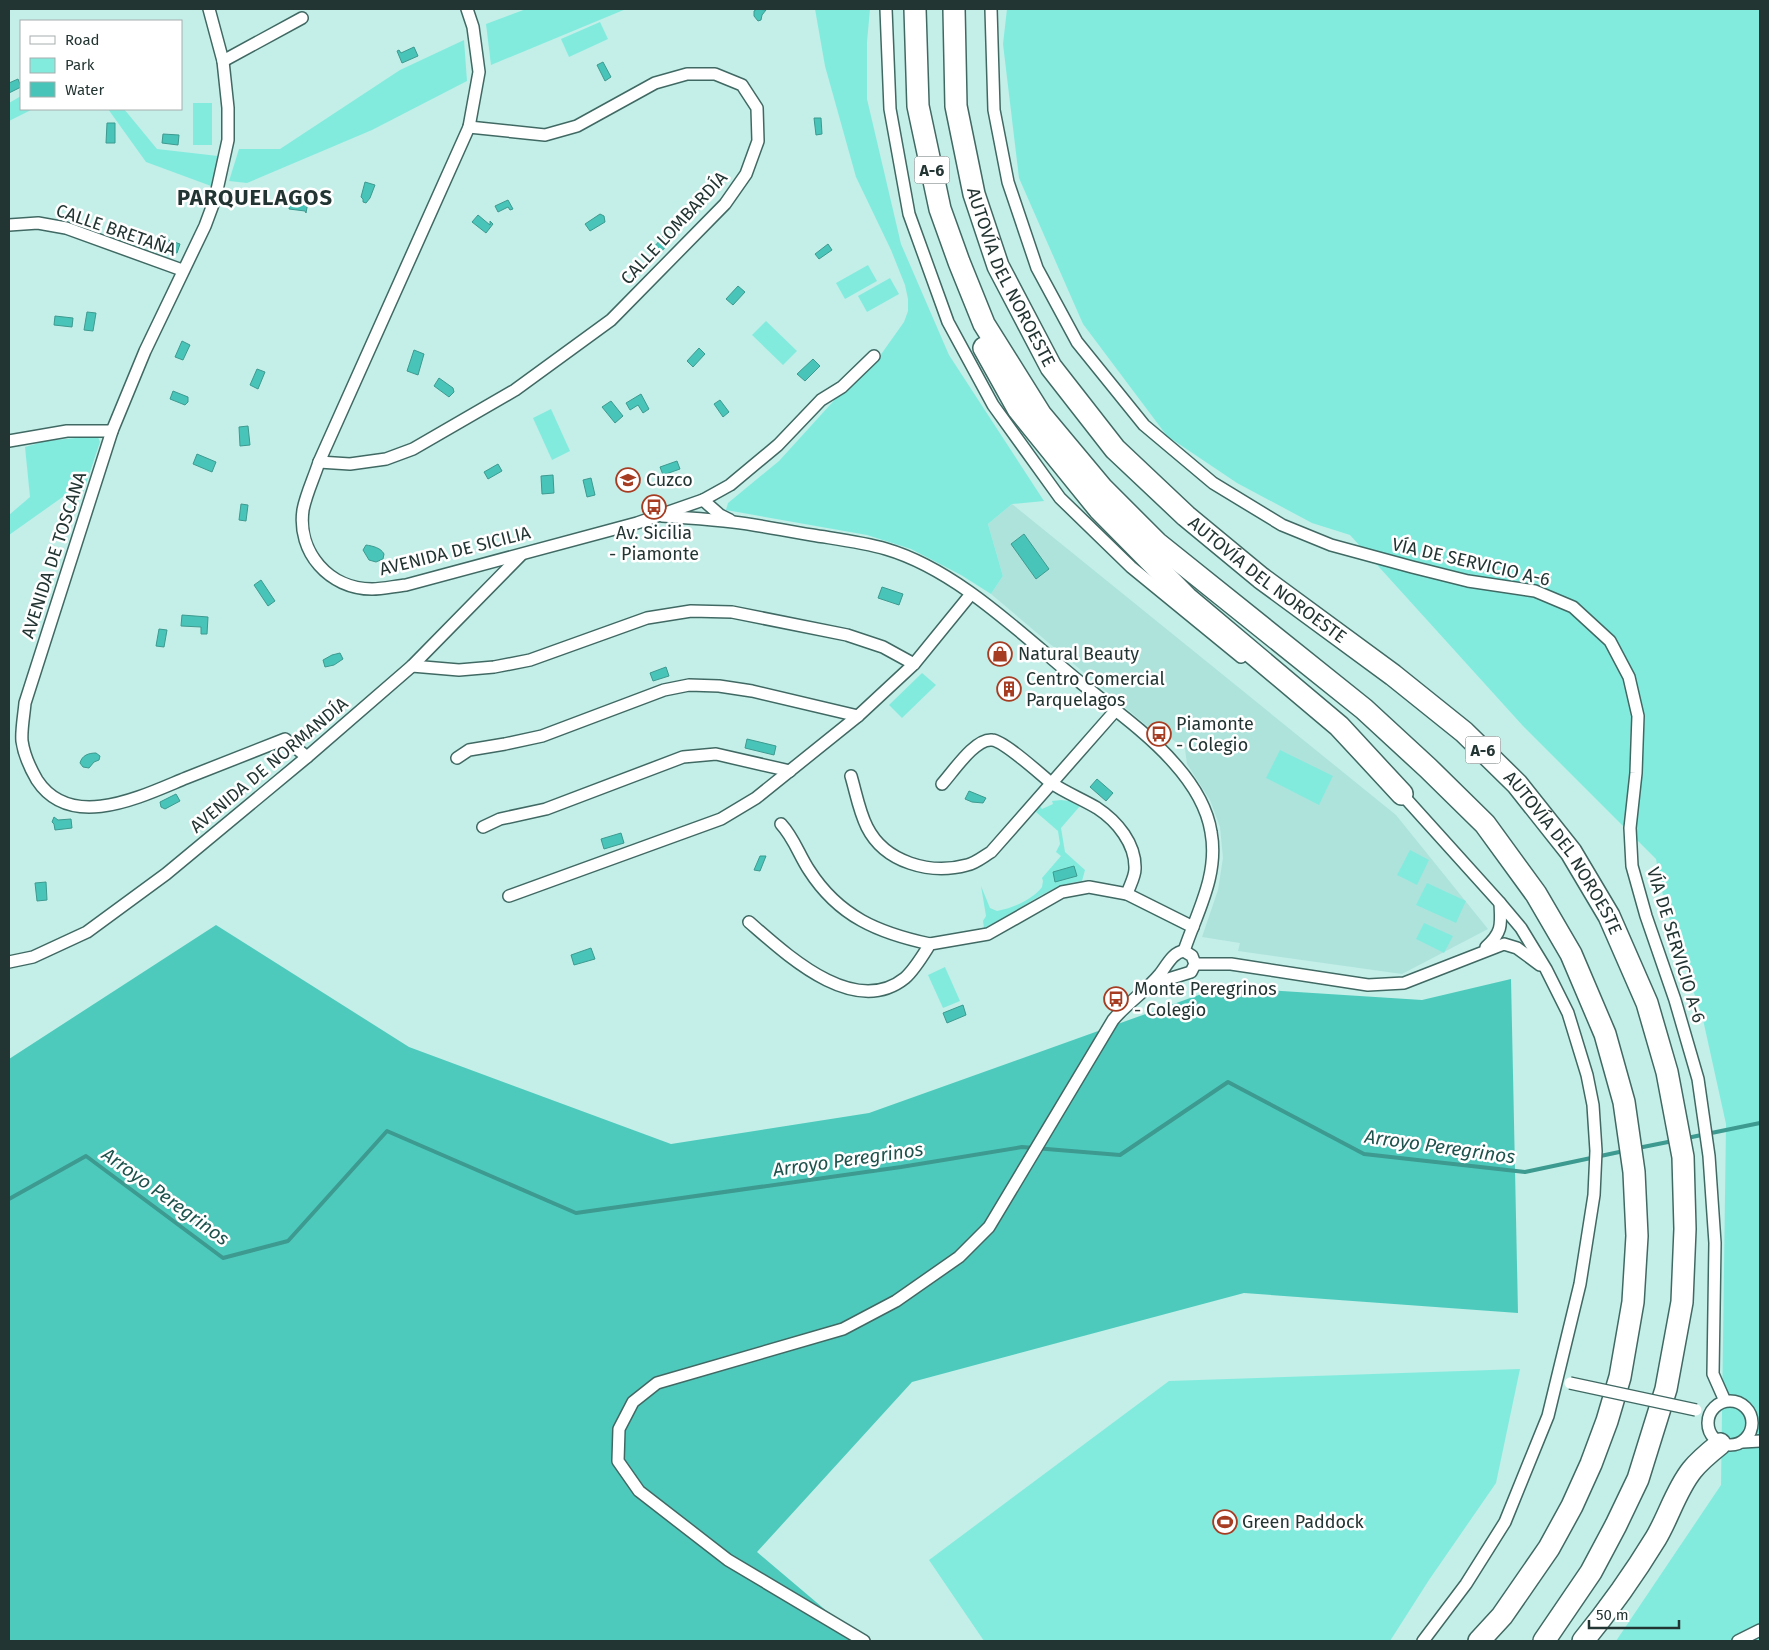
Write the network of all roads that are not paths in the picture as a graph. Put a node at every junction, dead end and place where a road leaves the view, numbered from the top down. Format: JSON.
{"nodes":[{"id":1,"x":209,"y":9,"type":"edge"},
{"id":2,"x":467,"y":9,"type":"edge"},
{"id":3,"x":886,"y":9,"type":"edge"},
{"id":4,"x":915,"y":9,"type":"edge"},
{"id":5,"x":954,"y":9,"type":"edge"},
{"id":6,"x":991,"y":9,"type":"edge"},
{"id":7,"x":302,"y":18,"type":"dead end"},
{"id":8,"x":223,"y":61,"type":"junction"},
{"id":9,"x":469,"y":127,"type":"junction"},
{"id":10,"x":9,"y":225,"type":"edge"},
{"id":11,"x":182,"y":270,"type":"junction"},
{"id":12,"x":984,"y":324,"type":"junction"},
{"id":13,"x":874,"y":356,"type":"dead end"},
{"id":14,"x":112,"y":431,"type":"junction"},
{"id":15,"x":9,"y":442,"type":"edge"},
{"id":16,"x":319,"y":462,"type":"junction"},
{"id":17,"x":703,"y":500,"type":"junction"},
{"id":18,"x":658,"y":516,"type":"junction"},
{"id":19,"x":734,"y":522,"type":"junction"},
{"id":20,"x":522,"y":554,"type":"junction"},
{"id":21,"x":971,"y":594,"type":"junction"},
{"id":22,"x":914,"y":664,"type":"junction"},
{"id":23,"x":412,"y":666,"type":"junction"},
{"id":24,"x":1116,"y":711,"type":"junction"},
{"id":25,"x":858,"y":716,"type":"junction"},
{"id":26,"x":307,"y":757,"type":"junction"},
{"id":27,"x":457,"y":758,"type":"dead end"},
{"id":28,"x":790,"y":771,"type":"junction"},
{"id":29,"x":851,"y":776,"type":"dead end"},
{"id":30,"x":942,"y":784,"type":"dead end"},
{"id":31,"x":1053,"y":784,"type":"junction"},
{"id":32,"x":1402,"y":794,"type":"junction"},
{"id":33,"x":781,"y":824,"type":"dead end"},
{"id":34,"x":482,"y":827,"type":"dead end"},
{"id":35,"x":1126,"y":894,"type":"junction"},
{"id":36,"x":509,"y":896,"type":"dead end"},
{"id":37,"x":1500,"y":903,"type":"junction"},
{"id":38,"x":749,"y":922,"type":"dead end"},
{"id":39,"x":1193,"y":927,"type":"junction"},
{"id":40,"x":930,"y":944,"type":"junction"},
{"id":41,"x":1184,"y":951,"type":"junction"},
{"id":42,"x":1481,"y":952,"type":"junction"},
{"id":43,"x":1171,"y":960,"type":"junction"},
{"id":44,"x":9,"y":962,"type":"edge"},
{"id":45,"x":1195,"y":964,"type":"junction"},
{"id":46,"x":1546,"y":969,"type":"junction"},
{"id":47,"x":1180,"y":974,"type":"junction"},
{"id":48,"x":1152,"y":984,"type":"junction"},
{"id":49,"x":1562,"y":1361,"type":"junction"},
{"id":50,"x":1570,"y":1384,"type":"junction"},
{"id":51,"x":1725,"y":1401,"type":"junction"},
{"id":52,"x":1713,"y":1408,"type":"junction"},
{"id":53,"x":1696,"y":1410,"type":"junction"},
{"id":54,"x":1548,"y":1416,"type":"junction"},
{"id":55,"x":1755,"y":1416,"type":"edge"},
{"id":56,"x":1707,"y":1423,"type":"junction"},
{"id":57,"x":1760,"y":1440,"type":"edge"},
{"id":58,"x":1743,"y":1442,"type":"junction"},
{"id":59,"x":1724,"y":1445,"type":"junction"},
{"id":60,"x":1760,"y":1630,"type":"edge"},
{"id":61,"x":864,"y":1641,"type":"edge"},
{"id":62,"x":1423,"y":1641,"type":"edge"},
{"id":63,"x":1479,"y":1641,"type":"edge"},
{"id":64,"x":1544,"y":1641,"type":"edge"},
{"id":65,"x":1583,"y":1641,"type":"edge"},
{"id":66,"x":1594,"y":1641,"type":"edge"},
{"id":67,"x":1738,"y":1641,"type":"edge"}],
"edges":[{"from":1,"to":8,"type":"street","name":"AVENIDA DE TOSCANA"},
{"from":2,"to":9,"type":"street","name":"AVENIDA DE SICILIA"},
{"from":3,"to":32,"type":"street"},
{"from":4,"to":12,"type":"highway","name":"AUTOVÍA DEL NOROESTE","number":"A-6"},
{"from":5,"to":64,"type":"highway","name":"AUTOVÍA DEL NOROESTE","number":"A-6"},
{"from":6,"to":51,"type":"street","name":"VÍA DE SERVICIO A-6"},
{"from":7,"to":8,"type":"street"},
{"from":8,"to":11,"type":"street","name":"AVENIDA DE TOSCANA"},
{"from":9,"to":16,"type":"street","name":"AVENIDA DE SICILIA"},
{"from":9,"to":16,"type":"street","name":"CALLE LOMBARDÍA"},
{"from":10,"to":11,"type":"street","name":"CALLE BRETAÑA"},
{"from":11,"to":14,"type":"street","name":"AVENIDA DE TOSCANA"},
{"from":12,"to":32,"type":"highway"},
{"from":12,"to":63,"type":"highway","name":"AUTOVÍA DEL NOROESTE","number":"A-6"},
{"from":13,"to":17,"type":"street","name":"AVENIDA DE SICILIA"},
{"from":14,"to":15,"type":"street"},
{"from":14,"to":26,"type":"street","name":"AVENIDA DE TOSCANA"},
{"from":16,"to":20,"type":"street","name":"AVENIDA DE SICILIA"},
{"from":17,"to":18,"type":"street","name":"AVENIDA DE SICILIA"},
{"from":17,"to":19,"type":"street"},
{"from":18,"to":19,"type":"street"},
{"from":18,"to":20,"type":"street","name":"AVENIDA DE SICILIA"},
{"from":19,"to":21,"type":"street"},
{"from":20,"to":23,"type":"street","name":"AVENIDA DE NORMANDÍA"},
{"from":21,"to":22,"type":"street"},
{"from":21,"to":24,"type":"street"},
{"from":22,"to":23,"type":"street"},
{"from":22,"to":25,"type":"street"},
{"from":23,"to":26,"type":"street","name":"AVENIDA DE NORMANDÍA"},
{"from":24,"to":31,"type":"street"},
{"from":24,"to":39,"type":"street"},
{"from":25,"to":27,"type":"street"},
{"from":25,"to":28,"type":"street"},
{"from":26,"to":44,"type":"street","name":"AVENIDA DE NORMANDÍA"},
{"from":28,"to":34,"type":"street"},
{"from":28,"to":36,"type":"street"},
{"from":29,"to":31,"type":"street"},
{"from":30,"to":31,"type":"street"},
{"from":31,"to":35,"type":"street"},
{"from":32,"to":37,"type":"street"},
{"from":33,"to":40,"type":"street"},
{"from":35,"to":39,"type":"street"},
{"from":35,"to":40,"type":"street"},
{"from":37,"to":42,"type":"street"},
{"from":37,"to":46,"type":"street"},
{"from":38,"to":40,"type":"street"},
{"from":39,"to":41,"type":"street"},
{"from":41,"to":43,"type":"street"},
{"from":41,"to":45,"type":"street"},
{"from":42,"to":45,"type":"street"},
{"from":42,"to":46,"type":"street"},
{"from":43,"to":47,"type":"street"},
{"from":43,"to":48,"type":"street"},
{"from":45,"to":47,"type":"street"},
{"from":46,"to":49,"type":"street"},
{"from":47,"to":48,"type":"street"},
{"from":48,"to":61,"type":"street"},
{"from":49,"to":50,"type":"street"},
{"from":49,"to":54,"type":"street"},
{"from":50,"to":53,"type":"street","bridge":true},
{"from":50,"to":54,"type":"street"},
{"from":51,"to":52,"type":"street"},
{"from":51,"to":55,"type":"street"},
{"from":52,"to":53,"type":"street"},
{"from":52,"to":56,"type":"street"},
{"from":53,"to":56,"type":"street"},
{"from":54,"to":62,"type":"street"},
{"from":55,"to":58,"type":"street"},
{"from":56,"to":59,"type":"street"},
{"from":57,"to":58,"type":"street"},
{"from":58,"to":59,"type":"street"},
{"from":59,"to":65,"type":"highway"},
{"from":59,"to":66,"type":"street"},
{"from":60,"to":67,"type":"street"}]}
